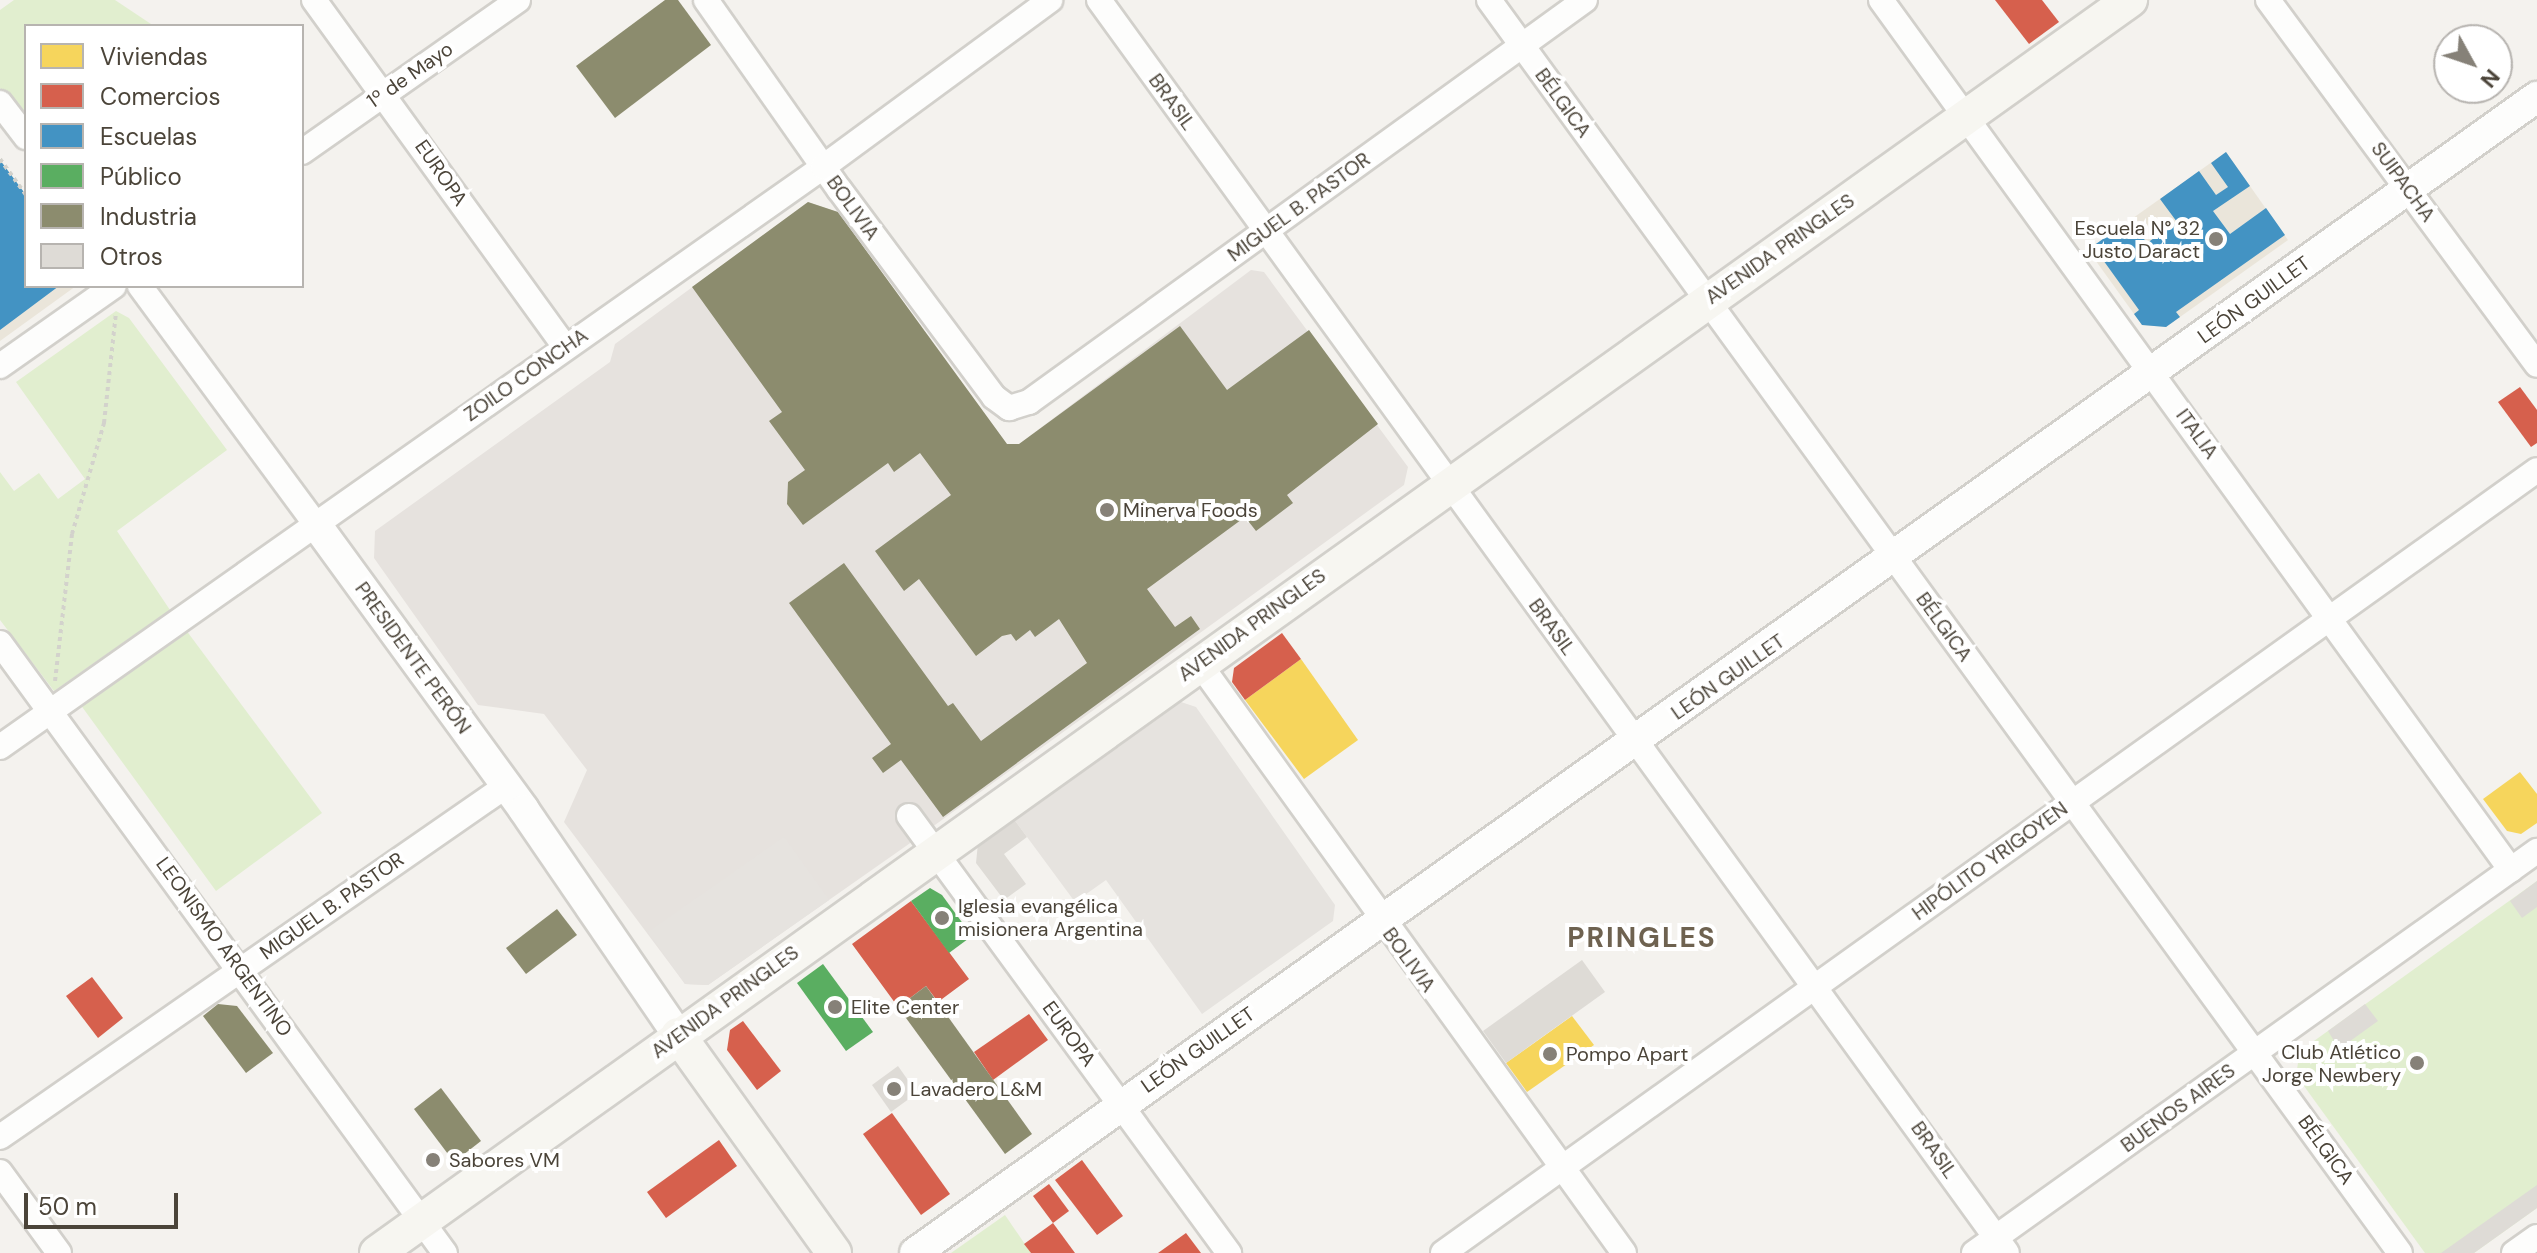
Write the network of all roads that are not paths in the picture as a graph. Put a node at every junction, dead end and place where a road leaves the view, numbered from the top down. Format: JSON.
{"nodes":[{"id":1,"x":314,"y":0,"type":"edge"},
{"id":2,"x":518,"y":0,"type":"edge"},
{"id":3,"x":706,"y":0,"type":"edge"},
{"id":4,"x":1050,"y":0,"type":"edge"},
{"id":5,"x":1099,"y":0,"type":"edge"},
{"id":6,"x":1489,"y":0,"type":"edge"},
{"id":7,"x":1585,"y":0,"type":"edge"},
{"id":8,"x":1881,"y":0,"type":"edge"},
{"id":9,"x":2130,"y":0,"type":"edge"},
{"id":10,"x":2268,"y":0,"type":"edge"},
{"id":11,"x":1521,"y":45,"type":"junction"},
{"id":12,"x":384,"y":93,"type":"junction"},
{"id":13,"x":2537,"y":97,"type":"edge"},
{"id":14,"x":0,"y":103,"type":"edge"},
{"id":15,"x":1966,"y":118,"type":"junction"},
{"id":16,"x":24,"y":134,"type":"edge"},
{"id":17,"x":304,"y":151,"type":"edge"},
{"id":18,"x":823,"y":167,"type":"junction"},
{"id":19,"x":2408,"y":189,"type":"junction"},
{"id":20,"x":1266,"y":232,"type":"junction"},
{"id":21,"x":111,"y":288,"type":"edge"},
{"id":22,"x":141,"y":288,"type":"edge"},
{"id":23,"x":1705,"y":302,"type":"junction"},
{"id":24,"x":565,"y":347,"type":"junction"},
{"id":25,"x":2537,"y":365,"type":"edge"},
{"id":26,"x":0,"y":366,"type":"edge"},
{"id":27,"x":2153,"y":372,"type":"junction"},
{"id":28,"x":1009,"y":408,"type":"joint"},
{"id":29,"x":2537,"y":470,"type":"edge"},
{"id":30,"x":1447,"y":486,"type":"junction"},
{"id":31,"x":315,"y":523,"type":"junction"},
{"id":32,"x":1894,"y":560,"type":"junction"},
{"id":33,"x":2330,"y":618,"type":"junction"},
{"id":34,"x":0,"y":643,"type":"edge"},
{"id":35,"x":1199,"y":663,"type":"junction"},
{"id":36,"x":50,"y":711,"type":"junction"},
{"id":37,"x":1637,"y":742,"type":"junction"},
{"id":38,"x":0,"y":747,"type":"edge"},
{"id":39,"x":506,"y":786,"type":"junction"},
{"id":40,"x":2072,"y":802,"type":"junction"},
{"id":41,"x":909,"y":816,"type":"dead end"},
{"id":42,"x":935,"y":851,"type":"junction"},
{"id":43,"x":2537,"y":851,"type":"edge"},
{"id":44,"x":2511,"y":870,"type":"junction"},
{"id":45,"x":1380,"y":920,"type":"junction"},
{"id":46,"x":241,"y":969,"type":"junction"},
{"id":47,"x":1817,"y":985,"type":"junction"},
{"id":48,"x":678,"y":1035,"type":"junction"},
{"id":49,"x":2256,"y":1052,"type":"junction"},
{"id":50,"x":1121,"y":1105,"type":"junction"},
{"id":51,"x":0,"y":1137,"type":"edge"},
{"id":52,"x":1561,"y":1168,"type":"junction"},
{"id":53,"x":0,"y":1172,"type":"edge"},
{"id":54,"x":423,"y":1219,"type":"junction"},
{"id":55,"x":2537,"y":1237,"type":"edge"},
{"id":56,"x":2002,"y":1245,"type":"edge"},
{"id":57,"x":59,"y":1253,"type":"edge"},
{"id":58,"x":377,"y":1253,"type":"edge"},
{"id":59,"x":445,"y":1253,"type":"edge"},
{"id":60,"x":834,"y":1253,"type":"edge"},
{"id":61,"x":915,"y":1253,"type":"edge"},
{"id":62,"x":1229,"y":1253,"type":"edge"},
{"id":63,"x":1443,"y":1253,"type":"edge"},
{"id":64,"x":1624,"y":1253,"type":"edge"},
{"id":65,"x":1974,"y":1253,"type":"edge"},
{"id":66,"x":2400,"y":1253,"type":"edge"},
{"id":67,"x":2514,"y":1253,"type":"edge"}],
"edges":[{"from":1,"to":12,"type":"street","name":"EUROPA"},
{"from":2,"to":12,"type":"street","name":"1º de Mayo"},
{"from":3,"to":18,"type":"street","name":"BOLIVIA"},
{"from":4,"to":18,"type":"street","name":"ZOILO CONCHA"},
{"from":5,"to":20,"type":"street","name":"BRASIL"},
{"from":6,"to":11,"type":"street","name":"BÉLGICA"},
{"from":7,"to":11,"type":"street","name":"MIGUEL B. PASTOR"},
{"from":8,"to":15,"type":"street","name":"ITALIA"},
{"from":9,"to":15,"type":"main road","name":"AVENIDA PRINGLES"},
{"from":10,"to":19,"type":"street","name":"SUIPACHA"},
{"from":11,"to":20,"type":"street","name":"MIGUEL B. PASTOR"},
{"from":11,"to":23,"type":"street","name":"BÉLGICA"},
{"from":12,"to":17,"type":"street","name":"1º de Mayo"},
{"from":12,"to":24,"type":"street","name":"EUROPA"},
{"from":13,"to":19,"type":"street","name":"LEÓN GUILLET"},
{"from":14,"to":16,"type":"street"},
{"from":15,"to":23,"type":"main road","name":"AVENIDA PRINGLES"},
{"from":15,"to":27,"type":"street","name":"ITALIA"},
{"from":18,"to":24,"type":"street","name":"ZOILO CONCHA"},
{"from":18,"to":28,"type":"street","name":"BOLIVIA"},
{"from":19,"to":25,"type":"street","name":"SUIPACHA"},
{"from":19,"to":27,"type":"street","name":"LEÓN GUILLET"},
{"from":20,"to":28,"type":"street","name":"MIGUEL B. PASTOR"},
{"from":20,"to":30,"type":"street","name":"BRASIL"},
{"from":21,"to":26,"type":"street"},
{"from":22,"to":31,"type":"street","name":"PRESIDENTE PERÓN"},
{"from":23,"to":30,"type":"main road","name":"AVENIDA PRINGLES"},
{"from":23,"to":32,"type":"street","name":"BÉLGICA"},
{"from":24,"to":31,"type":"street","name":"ZOILO CONCHA"},
{"from":27,"to":32,"type":"street","name":"LEÓN GUILLET"},
{"from":27,"to":33,"type":"street","name":"ITALIA"},
{"from":29,"to":33,"type":"street","name":"HIPÓLITO YRIGOYEN"},
{"from":30,"to":35,"type":"main road","name":"AVENIDA PRINGLES"},
{"from":30,"to":37,"type":"street","name":"BRASIL"},
{"from":31,"to":36,"type":"street","name":"ZOILO CONCHA"},
{"from":31,"to":39,"type":"street","name":"PRESIDENTE PERÓN"},
{"from":32,"to":37,"type":"street","name":"LEÓN GUILLET"},
{"from":32,"to":40,"type":"street","name":"BÉLGICA"},
{"from":33,"to":40,"type":"street","name":"HIPÓLITO YRIGOYEN"},
{"from":33,"to":44,"type":"street","name":"ITALIA"},
{"from":34,"to":36,"type":"street","name":"LEONISMO ARGENTINO"},
{"from":35,"to":42,"type":"main road","name":"AVENIDA PRINGLES"},
{"from":35,"to":45,"type":"street","name":"BOLIVIA"},
{"from":36,"to":38,"type":"street","name":"ZOILO CONCHA"},
{"from":36,"to":46,"type":"street","name":"LEONISMO ARGENTINO"},
{"from":37,"to":45,"type":"street","name":"LEÓN GUILLET"},
{"from":37,"to":47,"type":"street","name":"BRASIL"},
{"from":39,"to":46,"type":"street","name":"MIGUEL B. PASTOR"},
{"from":39,"to":48,"type":"street","name":"PRESIDENTE PERÓN"},
{"from":40,"to":47,"type":"street","name":"HIPÓLITO YRIGOYEN"},
{"from":40,"to":49,"type":"street","name":"BÉLGICA"},
{"from":41,"to":42,"type":"street","name":"EUROPA"},
{"from":42,"to":48,"type":"main road","name":"AVENIDA PRINGLES"},
{"from":42,"to":50,"type":"street","name":"EUROPA"},
{"from":43,"to":44,"type":"street","name":"BUENOS AIRES"},
{"from":44,"to":49,"type":"street","name":"BUENOS AIRES"},
{"from":45,"to":50,"type":"street","name":"LEÓN GUILLET"},
{"from":45,"to":52,"type":"street","name":"BOLIVIA"},
{"from":46,"to":51,"type":"street","name":"MIGUEL B. PASTOR"},
{"from":46,"to":54,"type":"street","name":"LEONISMO ARGENTINO"},
{"from":47,"to":52,"type":"street","name":"HIPÓLITO YRIGOYEN"},
{"from":47,"to":56,"type":"street","name":"BRASIL"},
{"from":48,"to":54,"type":"main road","name":"AVENIDA PRINGLES"},
{"from":48,"to":60,"type":"main road"},
{"from":49,"to":56,"type":"street","name":"BUENOS AIRES"},
{"from":49,"to":66,"type":"street","name":"BÉLGICA"},
{"from":50,"to":61,"type":"street","name":"LEÓN GUILLET"},
{"from":50,"to":62,"type":"street","name":"EUROPA"},
{"from":52,"to":63,"type":"street","name":"HIPÓLITO YRIGOYEN"},
{"from":52,"to":64,"type":"street","name":"BOLIVIA"},
{"from":53,"to":57,"type":"street"},
{"from":54,"to":58,"type":"main road","name":"AVENIDA PRINGLES"},
{"from":54,"to":59,"type":"street","name":"LEONISMO ARGENTINO"},
{"from":55,"to":67,"type":"street"},
{"from":56,"to":65,"type":"street","name":"BUENOS AIRES"}]}
